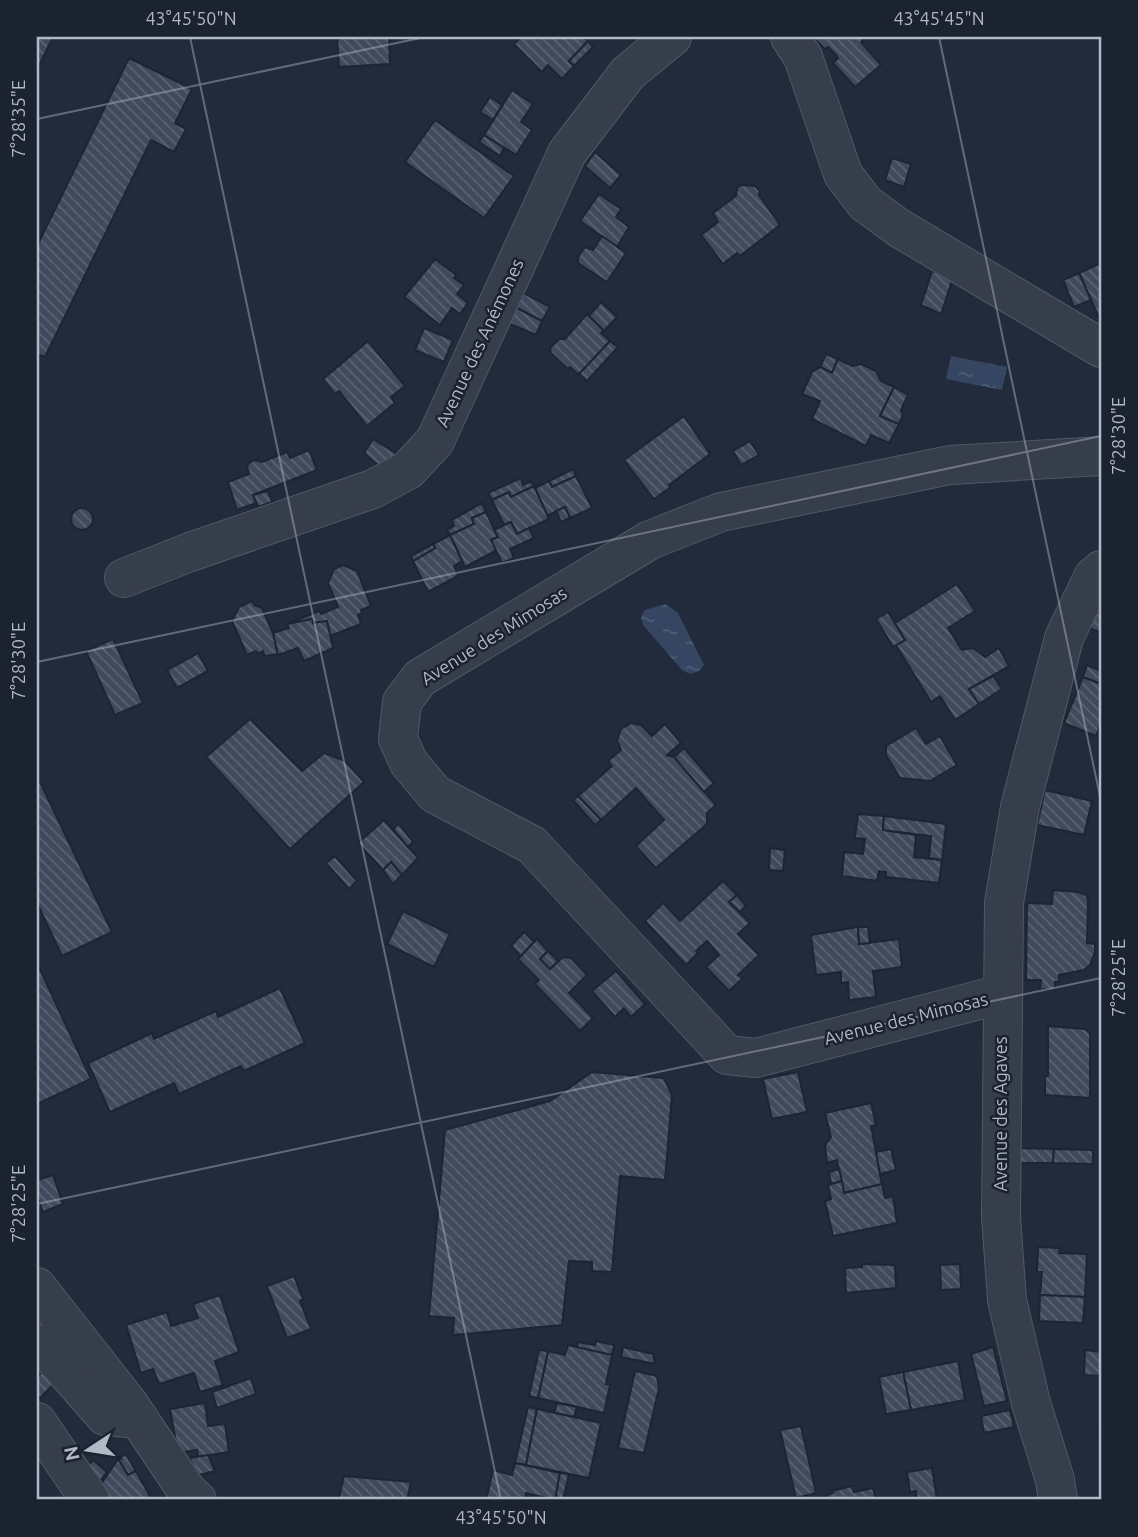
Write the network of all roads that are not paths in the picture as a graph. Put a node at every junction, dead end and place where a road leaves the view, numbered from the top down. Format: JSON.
{"nodes":[{"id":1,"x":672,"y":37,"type":"edge"},
{"id":2,"x":790,"y":37,"type":"edge"},
{"id":3,"x":1101,"y":348,"type":"edge"},
{"id":4,"x":1101,"y":456,"type":"edge"},
{"id":5,"x":1101,"y":570,"type":"edge"},
{"id":6,"x":124,"y":578,"type":"dead end"},
{"id":7,"x":1002,"y":994,"type":"junction"},
{"id":8,"x":37,"y":1287,"type":"edge"},
{"id":9,"x":37,"y":1344,"type":"edge"},
{"id":10,"x":139,"y":1419,"type":"junction"},
{"id":11,"x":37,"y":1422,"type":"edge"},
{"id":12,"x":90,"y":1500,"type":"edge"},
{"id":13,"x":197,"y":1500,"type":"edge"},
{"id":14,"x":1058,"y":1500,"type":"edge"}],
"edges":[{"from":1,"to":6,"type":"street","name":"Avenue des Anémones"},
{"from":2,"to":3,"type":"street"},
{"from":4,"to":7,"type":"street","name":"Avenue des Mimosas"},
{"from":5,"to":7,"type":"street","name":"Avenue des Agaves"},
{"from":7,"to":14,"type":"street","name":"Avenue des Agaves"},
{"from":8,"to":10,"type":"street"},
{"from":9,"to":10,"type":"street"},
{"from":10,"to":13,"type":"street"},
{"from":11,"to":12,"type":"street"}]}
